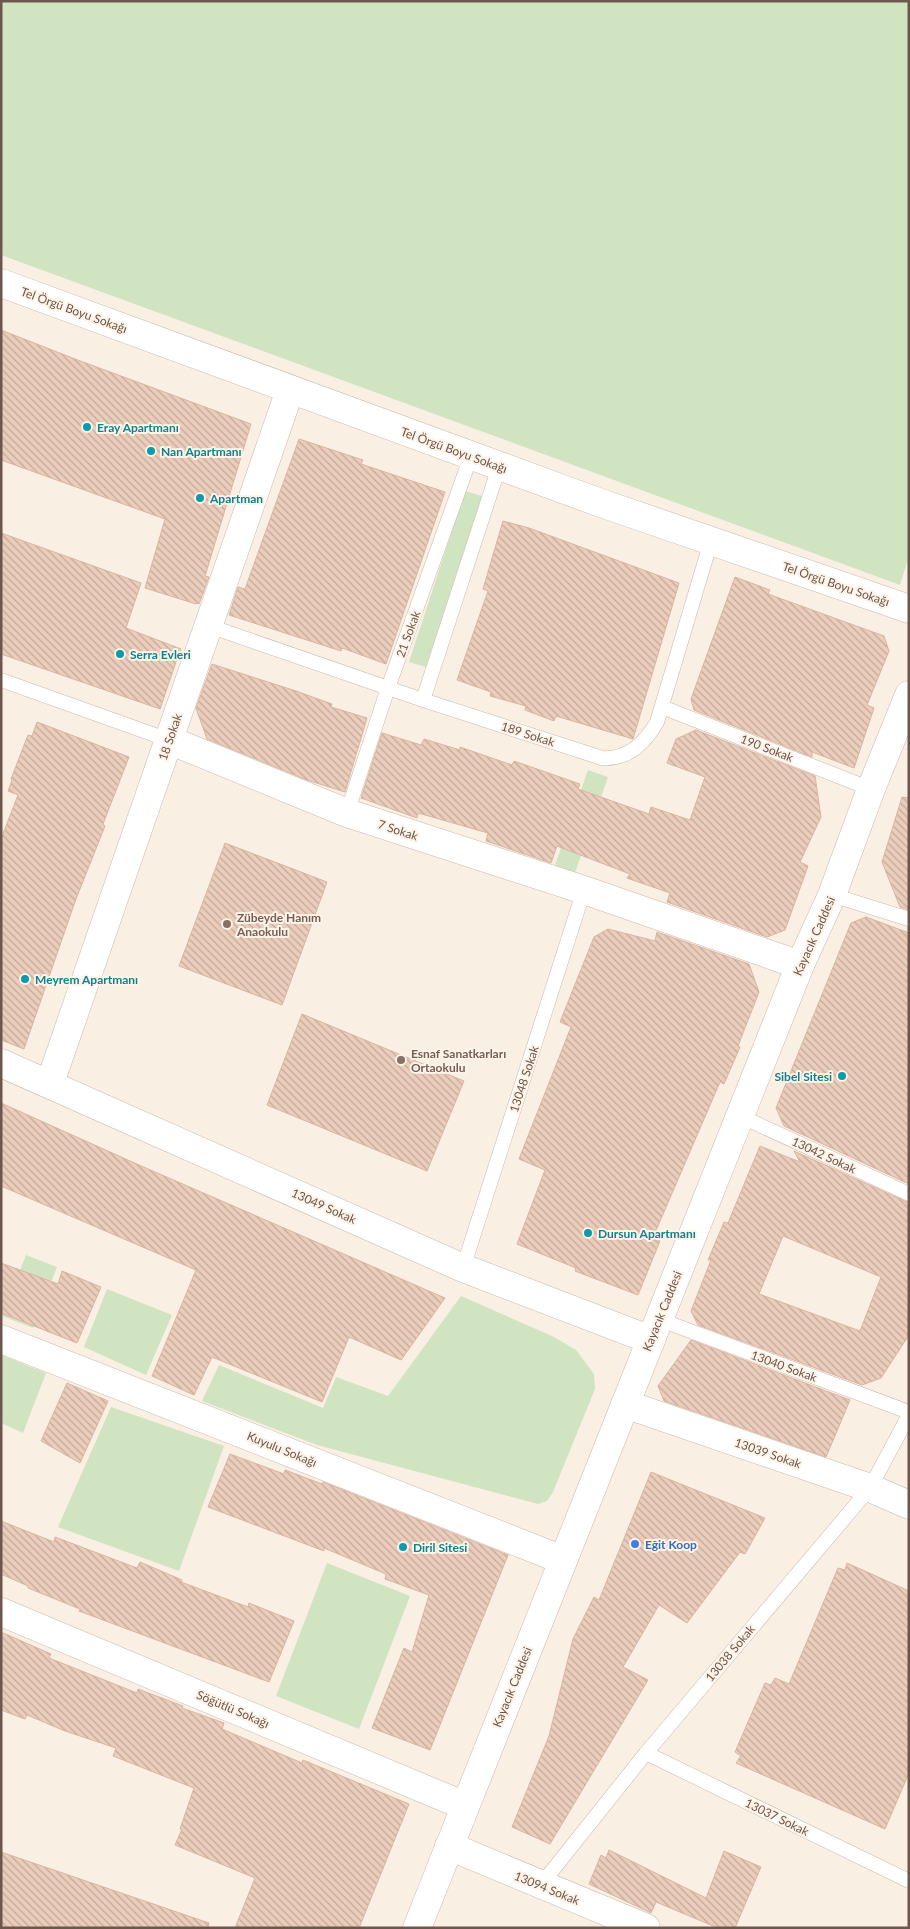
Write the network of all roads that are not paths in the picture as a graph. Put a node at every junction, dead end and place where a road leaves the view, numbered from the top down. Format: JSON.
{"nodes":[{"id":1,"x":1,"y":283,"type":"edge"},
{"id":2,"x":290,"y":390,"type":"junction"},
{"id":3,"x":472,"y":456,"type":"junction"},
{"id":4,"x":499,"y":467,"type":"junction"},
{"id":5,"x":710,"y":541,"type":"junction"},
{"id":6,"x":909,"y":609,"type":"edge"},
{"id":7,"x":209,"y":626,"type":"junction"},
{"id":8,"x":1,"y":680,"type":"edge"},
{"id":9,"x":388,"y":688,"type":"junction"},
{"id":10,"x":909,"y":695,"type":"edge"},
{"id":11,"x":423,"y":700,"type":"junction"},
{"id":12,"x":662,"y":707,"type":"junction"},
{"id":13,"x":169,"y":740,"type":"junction"},
{"id":14,"x":871,"y":789,"type":"junction"},
{"id":15,"x":347,"y":813,"type":"junction"},
{"id":16,"x":584,"y":890,"type":"junction"},
{"id":17,"x":832,"y":895,"type":"junction"},
{"id":18,"x":909,"y":919,"type":"edge"},
{"id":19,"x":800,"y":966,"type":"junction"},
{"id":20,"x":1,"y":1063,"type":"edge"},
{"id":21,"x":50,"y":1083,"type":"junction"},
{"id":22,"x":740,"y":1116,"type":"junction"},
{"id":23,"x":909,"y":1194,"type":"edge"},
{"id":24,"x":463,"y":1268,"type":"junction"},
{"id":25,"x":655,"y":1330,"type":"junction"},
{"id":26,"x":1,"y":1339,"type":"edge"},
{"id":27,"x":625,"y":1404,"type":"junction"},
{"id":28,"x":909,"y":1414,"type":"edge"},
{"id":29,"x":870,"y":1488,"type":"junction"},
{"id":30,"x":909,"y":1505,"type":"edge"},
{"id":31,"x":563,"y":1560,"type":"junction"},
{"id":32,"x":1,"y":1612,"type":"edge"},
{"id":33,"x":646,"y":1753,"type":"junction"},
{"id":34,"x":465,"y":1806,"type":"junction"},
{"id":35,"x":449,"y":1846,"type":"junction"},
{"id":36,"x":909,"y":1881,"type":"edge"},
{"id":37,"x":540,"y":1886,"type":"junction"},
{"id":38,"x":417,"y":1928,"type":"edge"},
{"id":39,"x":646,"y":1928,"type":"edge"}],
"edges":[{"from":1,"to":2,"type":"street","name":"Tel Örgü Boyu Sokağı"},
{"from":2,"to":3,"type":"street","name":"Tel Örgü Boyu Sokağı"},
{"from":2,"to":7,"type":"street","name":"18 Sokak"},
{"from":3,"to":4,"type":"street","name":"Tel Örgü Boyu Sokağı"},
{"from":3,"to":9,"type":"lane","name":"21 Sokak"},
{"from":4,"to":5,"type":"street","name":"Tel Örgü Boyu Sokağı"},
{"from":4,"to":11,"type":"lane"},
{"from":5,"to":6,"type":"street","name":"Tel Örgü Boyu Sokağı"},
{"from":5,"to":12,"type":"lane","name":"189 Sokak"},
{"from":7,"to":9,"type":"lane","name":"189 Sokak"},
{"from":7,"to":13,"type":"street","name":"18 Sokak"},
{"from":8,"to":13,"type":"lane","name":"7 Sokak"},
{"from":9,"to":11,"type":"lane","name":"189 Sokak"},
{"from":9,"to":15,"type":"lane","name":"21 Sokak"},
{"from":10,"to":14,"type":"street","name":"Kayacık Caddesi"},
{"from":11,"to":12,"type":"lane","name":"189 Sokak"},
{"from":12,"to":14,"type":"lane","name":"190 Sokak"},
{"from":13,"to":15,"type":"street","name":"7 Sokak"},
{"from":13,"to":21,"type":"street","name":"18 Sokak"},
{"from":14,"to":17,"type":"street","name":"Kayacık Caddesi"},
{"from":15,"to":16,"type":"street","name":"7 Sokak"},
{"from":16,"to":19,"type":"street","name":"7 Sokak"},
{"from":16,"to":24,"type":"lane","name":"13048 Sokak"},
{"from":17,"to":18,"type":"lane"},
{"from":17,"to":19,"type":"street","name":"Kayacık Caddesi"},
{"from":19,"to":22,"type":"street","name":"Kayacık Caddesi"},
{"from":20,"to":21,"type":"street","name":"13049 Sokak"},
{"from":21,"to":24,"type":"street","name":"13049 Sokak"},
{"from":22,"to":23,"type":"lane","name":"13042 Sokak"},
{"from":22,"to":25,"type":"street","name":"Kayacık Caddesi"},
{"from":24,"to":25,"type":"street","name":"13049 Sokak"},
{"from":25,"to":27,"type":"street","name":"Kayacık Caddesi"},
{"from":25,"to":28,"type":"lane","name":"13040 Sokak"},
{"from":26,"to":31,"type":"street","name":"Kuyulu Sokağı"},
{"from":27,"to":29,"type":"street","name":"13039 Sokak"},
{"from":27,"to":31,"type":"street","name":"Kayacık Caddesi"},
{"from":28,"to":29,"type":"lane","name":"13038 Sokak"},
{"from":29,"to":30,"type":"street","name":"13039 Sokak"},
{"from":29,"to":33,"type":"lane","name":"13038 Sokak"},
{"from":31,"to":34,"type":"street","name":"Kayacık Caddesi"},
{"from":32,"to":34,"type":"street","name":"Söğütlü Sokağı"},
{"from":33,"to":36,"type":"lane","name":"13037 Sokak"},
{"from":33,"to":37,"type":"lane","name":"13038 Sokak"},
{"from":34,"to":35,"type":"street","name":"Kayacık Caddesi"},
{"from":35,"to":37,"type":"street","name":"13094 Sokak"},
{"from":35,"to":38,"type":"street","name":"Kayacık Caddesi"},
{"from":37,"to":39,"type":"street","name":"13094 Sokak"}]}
